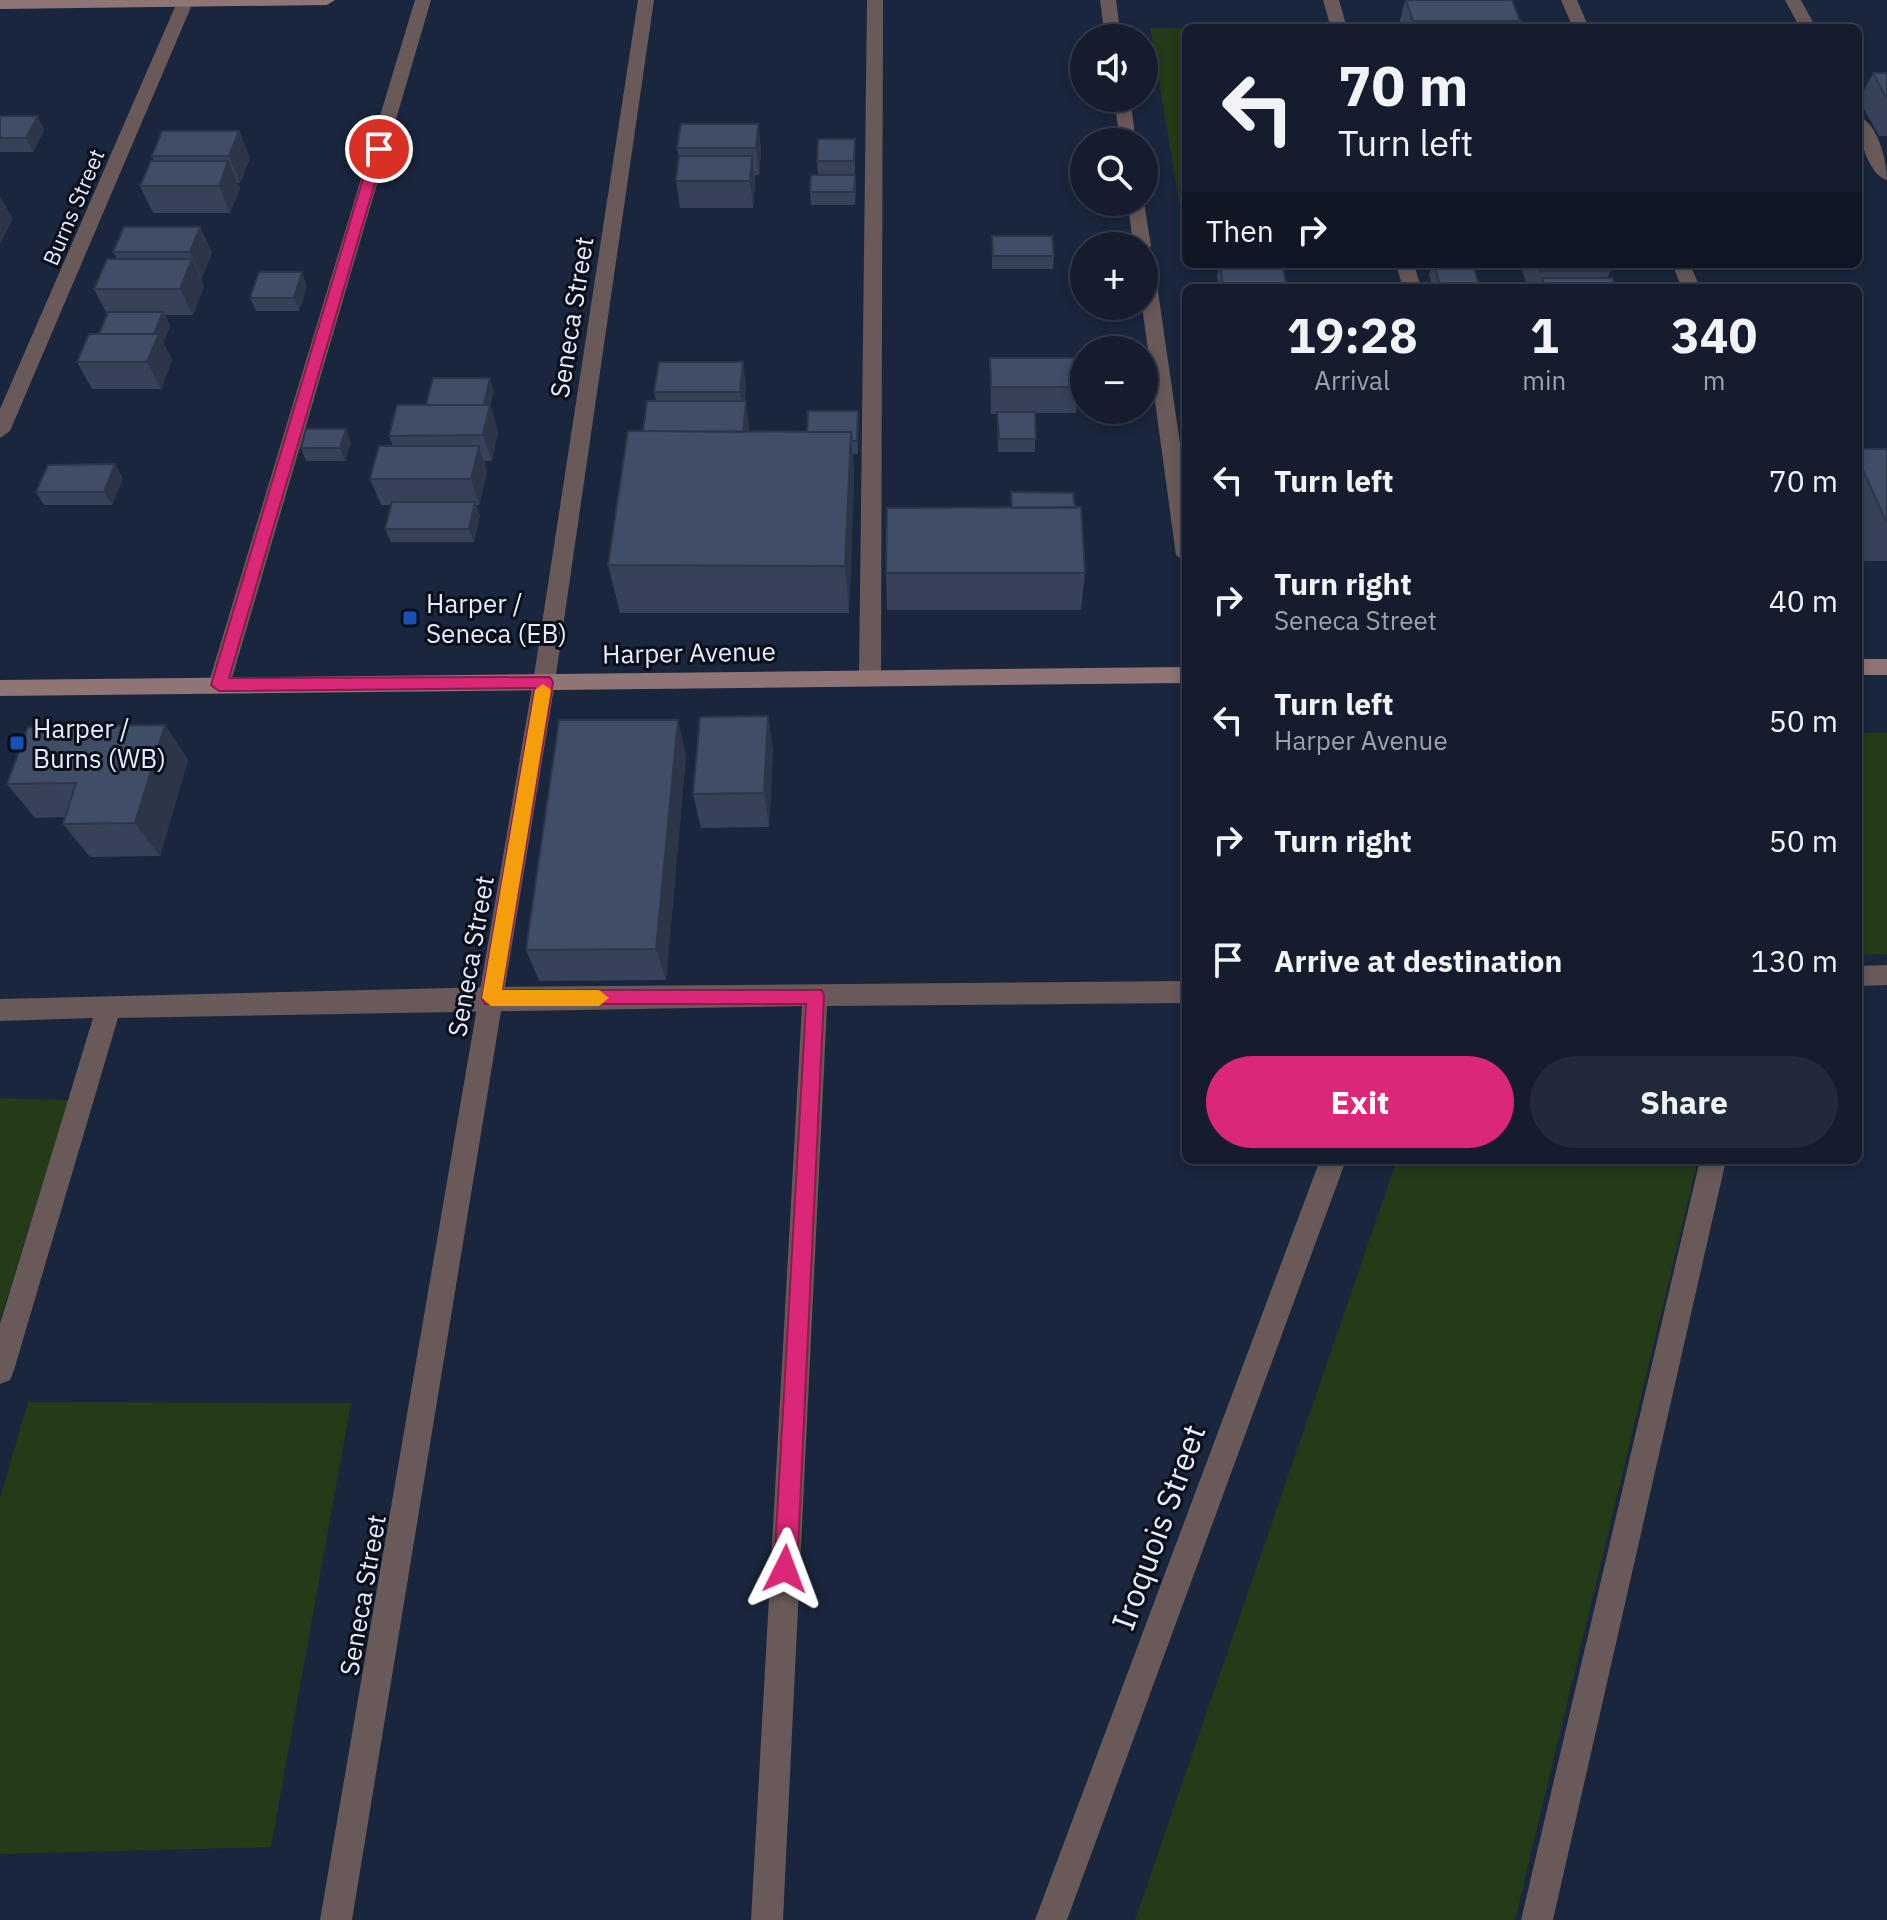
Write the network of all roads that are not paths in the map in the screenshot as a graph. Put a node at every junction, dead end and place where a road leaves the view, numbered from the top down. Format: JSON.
{"nodes":[{"id":1,"x":327,"y":0,"type":"edge"},
{"id":2,"x":423,"y":0,"type":"edge"},
{"id":3,"x":646,"y":0,"type":"edge"},
{"id":4,"x":875,"y":0,"type":"edge"},
{"id":5,"x":1108,"y":0,"type":"edge"},
{"id":6,"x":1331,"y":0,"type":"edge"},
{"id":7,"x":1569,"y":0,"type":"edge"},
{"id":8,"x":1793,"y":0,"type":"edge"},
{"id":9,"x":186,"y":1,"type":"edge"},
{"id":10,"x":0,"y":4,"type":"edge"},
{"id":11,"x":1111,"y":24,"type":"edge"},
{"id":12,"x":1338,"y":24,"type":"edge"},
{"id":13,"x":1579,"y":24,"type":"edge"},
{"id":14,"x":1806,"y":24,"type":"edge"},
{"id":15,"x":1862,"y":128,"type":"edge"},
{"id":16,"x":1887,"y":175,"type":"edge"},
{"id":17,"x":1153,"y":320,"type":"edge"},
{"id":18,"x":0,"y":431,"type":"edge"},
{"id":19,"x":1182,"y":527,"type":"edge"},
{"id":20,"x":1862,"y":667,"type":"edge"},
{"id":21,"x":1887,"y":667,"type":"edge"},
{"id":22,"x":1182,"y":675,"type":"edge"},
{"id":23,"x":870,"y":677,"type":"junction"},
{"id":24,"x":544,"y":682,"type":"junction"},
{"id":25,"x":219,"y":685,"type":"junction"},
{"id":26,"x":0,"y":688,"type":"edge"},
{"id":27,"x":1887,"y":975,"type":"edge"},
{"id":28,"x":1862,"y":976,"type":"edge"},
{"id":29,"x":1182,"y":992,"type":"edge"},
{"id":30,"x":815,"y":996,"type":"junction"},
{"id":31,"x":491,"y":998,"type":"junction"},
{"id":32,"x":109,"y":1007,"type":"junction"},
{"id":33,"x":0,"y":1010,"type":"edge"},
{"id":34,"x":1332,"y":1164,"type":"edge"},
{"id":35,"x":1712,"y":1164,"type":"edge"},
{"id":36,"x":0,"y":1370,"type":"edge"},
{"id":37,"x":336,"y":1920,"type":"edge"},
{"id":38,"x":767,"y":1920,"type":"edge"},
{"id":39,"x":1051,"y":1920,"type":"edge"},
{"id":40,"x":1537,"y":1920,"type":"edge"}],
"edges":[{"from":1,"to":9,"type":"street"},
{"from":2,"to":25,"type":"street"},
{"from":3,"to":24,"type":"street","name":"Seneca Street"},
{"from":4,"to":23,"type":"street"},
{"from":5,"to":11,"type":"street"},
{"from":6,"to":12,"type":"street"},
{"from":7,"to":13,"type":"street"},
{"from":8,"to":14,"type":"street"},
{"from":9,"to":10,"type":"street"},
{"from":9,"to":18,"type":"street","name":"Burns Street"},
{"from":15,"to":16,"type":"street"},
{"from":17,"to":19,"type":"street"},
{"from":20,"to":21,"type":"street"},
{"from":22,"to":23,"type":"street","name":"Harper Avenue"},
{"from":23,"to":24,"type":"street","name":"Harper Avenue"},
{"from":24,"to":25,"type":"street","name":"Harper Avenue"},
{"from":24,"to":31,"type":"street","name":"Seneca Street"},
{"from":25,"to":26,"type":"street","name":"Harper Avenue"},
{"from":27,"to":28,"type":"street"},
{"from":29,"to":30,"type":"street"},
{"from":30,"to":31,"type":"street"},
{"from":30,"to":38,"type":"street"},
{"from":31,"to":32,"type":"street"},
{"from":31,"to":37,"type":"street","name":"Seneca Street"},
{"from":32,"to":33,"type":"street"},
{"from":32,"to":36,"type":"street"},
{"from":34,"to":39,"type":"street","name":"Iroquois Street"},
{"from":35,"to":40,"type":"street"}]}
